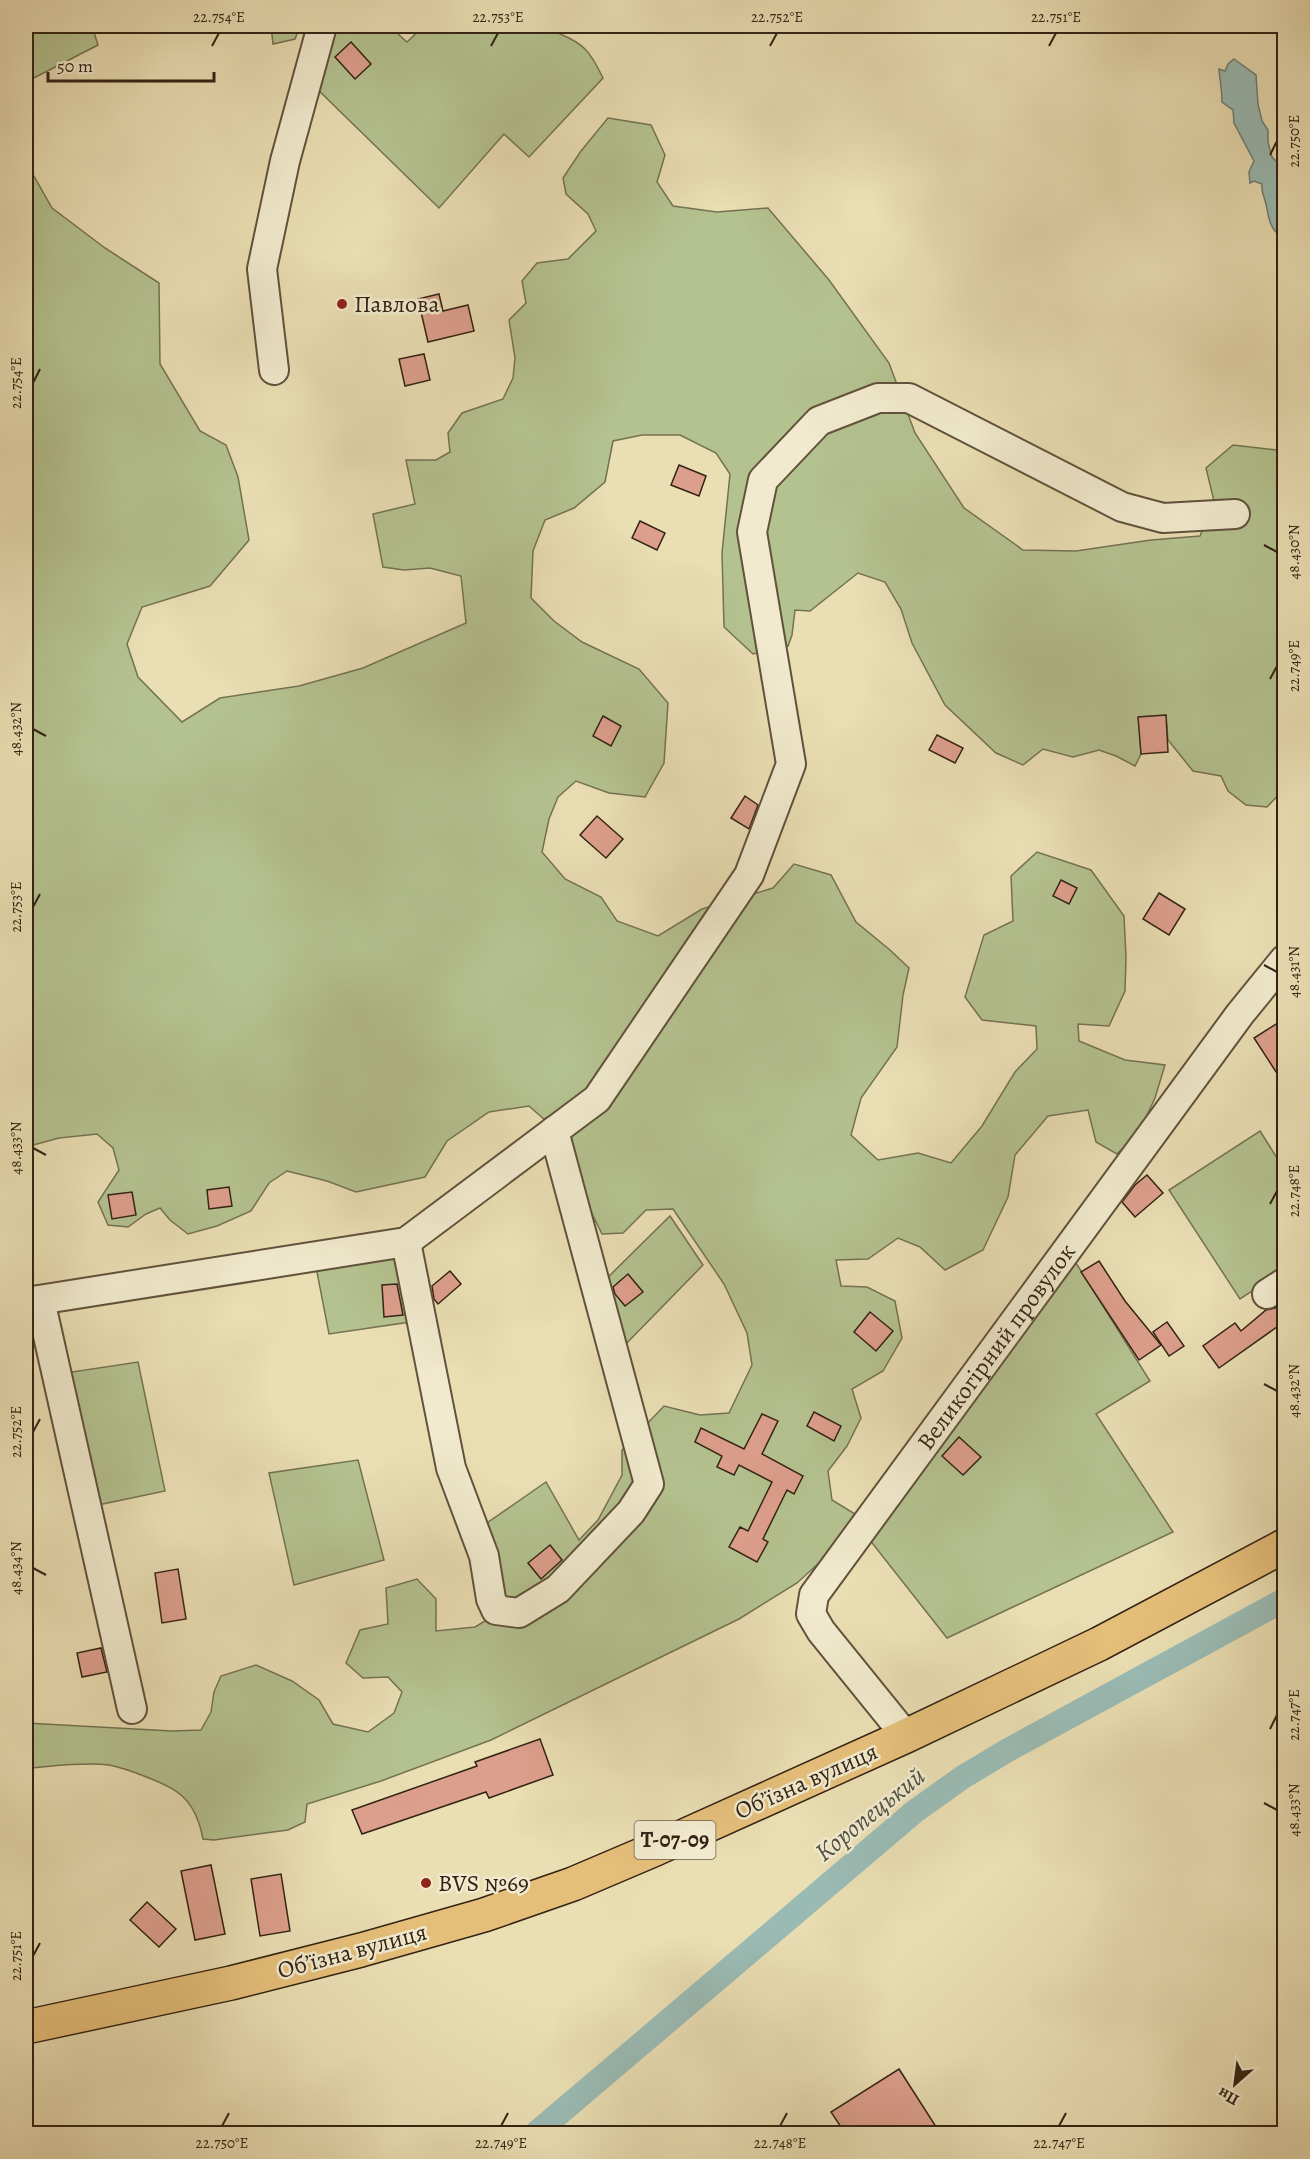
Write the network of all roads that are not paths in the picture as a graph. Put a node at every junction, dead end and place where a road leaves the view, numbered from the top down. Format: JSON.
{"nodes":[{"id":1,"x":322,"y":26,"type":"edge"},
{"id":2,"x":274,"y":370,"type":"dead end"},
{"id":3,"x":1235,"y":514,"type":"dead end"},
{"id":4,"x":1284,"y":960,"type":"edge"},
{"id":5,"x":554,"y":1131,"type":"junction"},
{"id":6,"x":406,"y":1242,"type":"junction"},
{"id":7,"x":33,"y":1301,"type":"edge"},
{"id":8,"x":1284,"y":1546,"type":"edge"},
{"id":9,"x":132,"y":1709,"type":"dead end"},
{"id":10,"x":906,"y":1736,"type":"junction"},
{"id":11,"x":26,"y":2027,"type":"edge"}],
"edges":[{"from":1,"to":2,"type":"street"},
{"from":3,"to":5,"type":"street"},
{"from":4,"to":10,"type":"street","name":"Великогірний провулок"},
{"from":5,"to":6,"type":"street"},
{"from":5,"to":6,"type":"street"},
{"from":6,"to":7,"type":"street"},
{"from":7,"to":9,"type":"street"},
{"from":8,"to":10,"type":"main road","name":"Обʼїзна вулиця","number":"Т-07-09"},
{"from":10,"to":11,"type":"main road","name":"Обʼїзна вулиця","number":"Т-07-09"}]}
